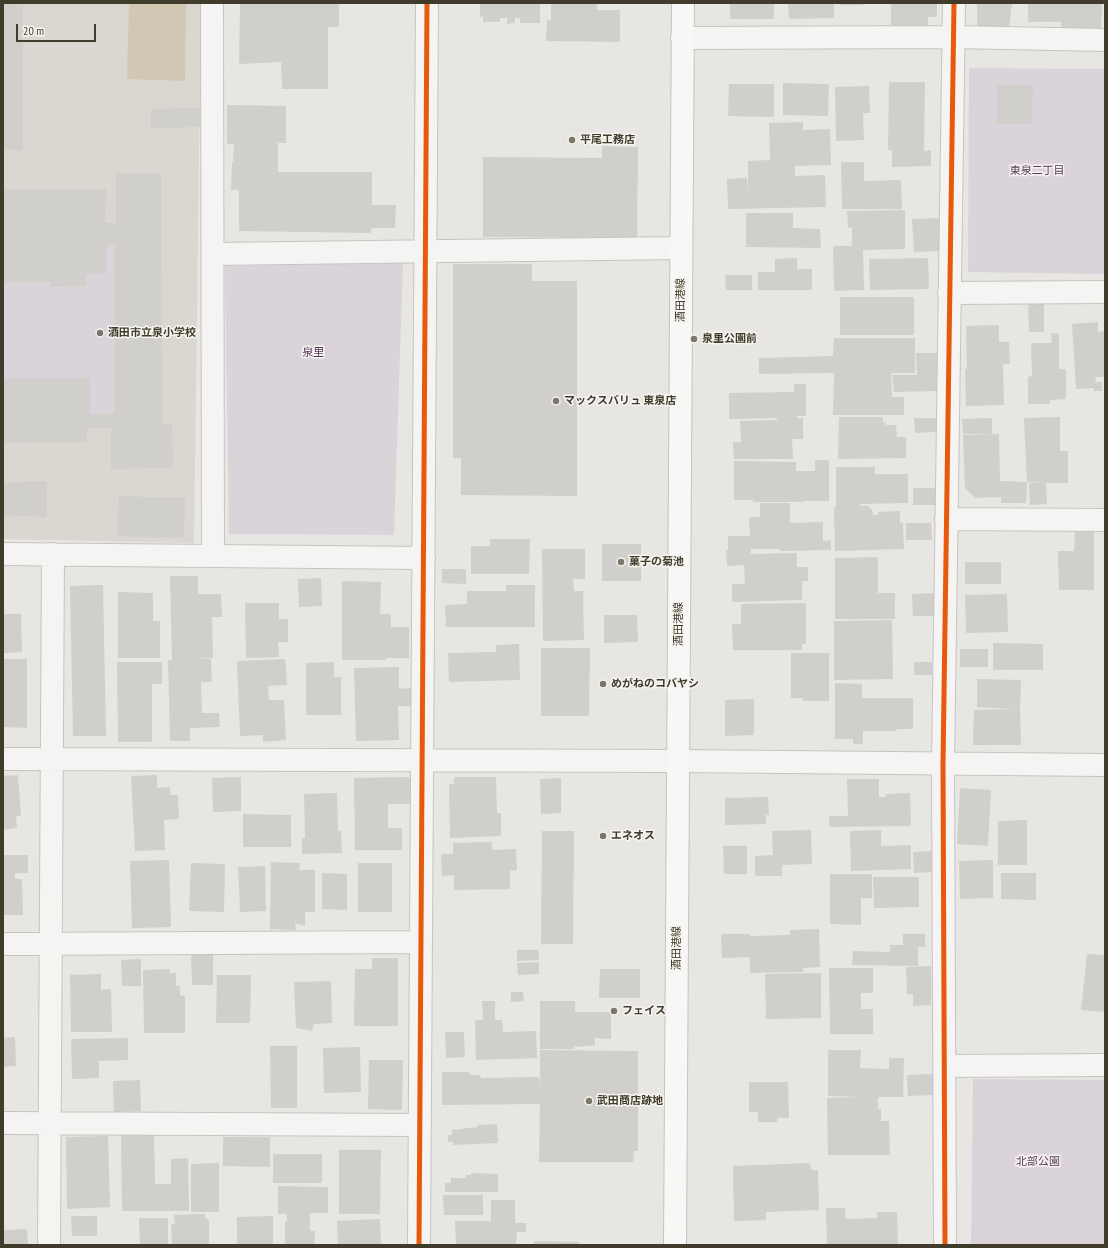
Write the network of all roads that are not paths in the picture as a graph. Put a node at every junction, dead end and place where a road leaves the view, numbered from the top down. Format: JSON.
{"nodes":[{"id":1,"x":212,"y":3,"type":"edge"},
{"id":2,"x":427,"y":3,"type":"edge"},
{"id":3,"x":683,"y":3,"type":"edge"},
{"id":4,"x":954,"y":3,"type":"edge"},
{"id":5,"x":953,"y":37,"type":"junction"},
{"id":6,"x":682,"y":38,"type":"junction"},
{"id":7,"x":1105,"y":40,"type":"edge"},
{"id":8,"x":681,"y":248,"type":"junction"},
{"id":9,"x":426,"y":250,"type":"junction"},
{"id":10,"x":213,"y":254,"type":"junction"},
{"id":11,"x":1105,"y":292,"type":"edge"},
{"id":12,"x":949,"y":293,"type":"junction"},
{"id":13,"x":946,"y":519,"type":"junction"},
{"id":14,"x":1105,"y":520,"type":"edge"},
{"id":15,"x":3,"y":554,"type":"edge"},
{"id":16,"x":53,"y":554,"type":"junction"},
{"id":17,"x":213,"y":556,"type":"junction"},
{"id":18,"x":424,"y":558,"type":"junction"},
{"id":19,"x":3,"y":759,"type":"edge"},
{"id":20,"x":52,"y":759,"type":"junction"},
{"id":21,"x":423,"y":760,"type":"junction"},
{"id":22,"x":678,"y":761,"type":"junction"},
{"id":23,"x":942,"y":764,"type":"junction"},
{"id":24,"x":1105,"y":765,"type":"edge"},
{"id":25,"x":421,"y":942,"type":"junction"},
{"id":26,"x":51,"y":943,"type":"junction"},
{"id":27,"x":3,"y":944,"type":"edge"},
{"id":28,"x":945,"y":1066,"type":"junction"},
{"id":29,"x":1105,"y":1066,"type":"edge"},
{"id":30,"x":3,"y":1123,"type":"edge"},
{"id":31,"x":50,"y":1123,"type":"junction"},
{"id":32,"x":420,"y":1125,"type":"junction"},
{"id":33,"x":49,"y":1245,"type":"edge"},
{"id":34,"x":419,"y":1245,"type":"edge"},
{"id":35,"x":675,"y":1245,"type":"edge"},
{"id":36,"x":946,"y":1245,"type":"edge"}],
"edges":[{"from":1,"to":10,"type":"street"},
{"from":2,"to":9,"type":"street"},
{"from":3,"to":6,"type":"main road","name":"酒田港線"},
{"from":4,"to":5,"type":"street"},
{"from":5,"to":6,"type":"street"},
{"from":5,"to":7,"type":"street"},
{"from":5,"to":12,"type":"street"},
{"from":6,"to":8,"type":"main road","name":"酒田港線"},
{"from":8,"to":9,"type":"street"},
{"from":8,"to":22,"type":"main road","name":"酒田港線"},
{"from":9,"to":10,"type":"street"},
{"from":9,"to":18,"type":"street"},
{"from":10,"to":17,"type":"street"},
{"from":11,"to":12,"type":"street"},
{"from":12,"to":13,"type":"street"},
{"from":13,"to":14,"type":"street"},
{"from":13,"to":23,"type":"street"},
{"from":15,"to":16,"type":"street"},
{"from":16,"to":17,"type":"street"},
{"from":16,"to":20,"type":"street"},
{"from":17,"to":18,"type":"street"},
{"from":18,"to":21,"type":"street"},
{"from":19,"to":20,"type":"street"},
{"from":20,"to":21,"type":"street"},
{"from":20,"to":26,"type":"street"},
{"from":21,"to":22,"type":"street"},
{"from":21,"to":25,"type":"street"},
{"from":22,"to":23,"type":"street"},
{"from":22,"to":35,"type":"main road","name":"酒田港線"},
{"from":23,"to":24,"type":"street"},
{"from":23,"to":28,"type":"street"},
{"from":25,"to":26,"type":"street"},
{"from":25,"to":32,"type":"street"},
{"from":26,"to":27,"type":"street"},
{"from":26,"to":31,"type":"street"},
{"from":28,"to":29,"type":"street"},
{"from":28,"to":36,"type":"street"},
{"from":30,"to":31,"type":"street"},
{"from":31,"to":32,"type":"street"},
{"from":31,"to":33,"type":"street"},
{"from":32,"to":34,"type":"street"}]}
